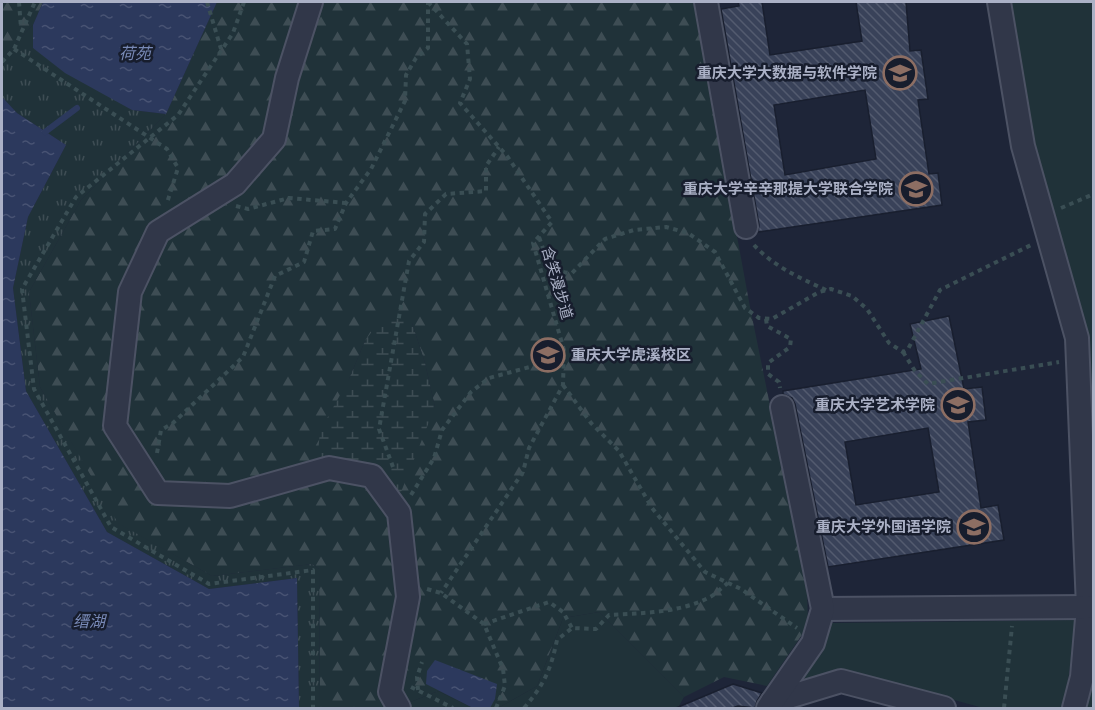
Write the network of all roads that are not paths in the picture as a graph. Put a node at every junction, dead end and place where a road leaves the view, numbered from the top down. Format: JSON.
{"nodes":[{"id":1,"x":310,"y":2,"type":"edge"},
{"id":2,"x":706,"y":2,"type":"edge"},
{"id":3,"x":999,"y":2,"type":"edge"},
{"id":4,"x":746,"y":227,"type":"road end"},
{"id":5,"x":782,"y":407,"type":"road end"},
{"id":6,"x":1088,"y":607,"type":"junction"},
{"id":7,"x":823,"y":609,"type":"junction"},
{"id":8,"x":770,"y":705,"type":"edge"},
{"id":9,"x":399,"y":708,"type":"edge"},
{"id":10,"x":944,"y":708,"type":"edge"},
{"id":11,"x":1074,"y":708,"type":"edge"}],
"edges":[{"from":1,"to":9,"type":"lane"},
{"from":2,"to":4,"type":"lane"},
{"from":3,"to":6,"type":"lane"},
{"from":5,"to":7,"type":"lane"},
{"from":6,"to":7,"type":"lane"},
{"from":6,"to":11,"type":"lane"},
{"from":7,"to":8,"type":"lane"},
{"from":8,"to":10,"type":"lane"}]}
